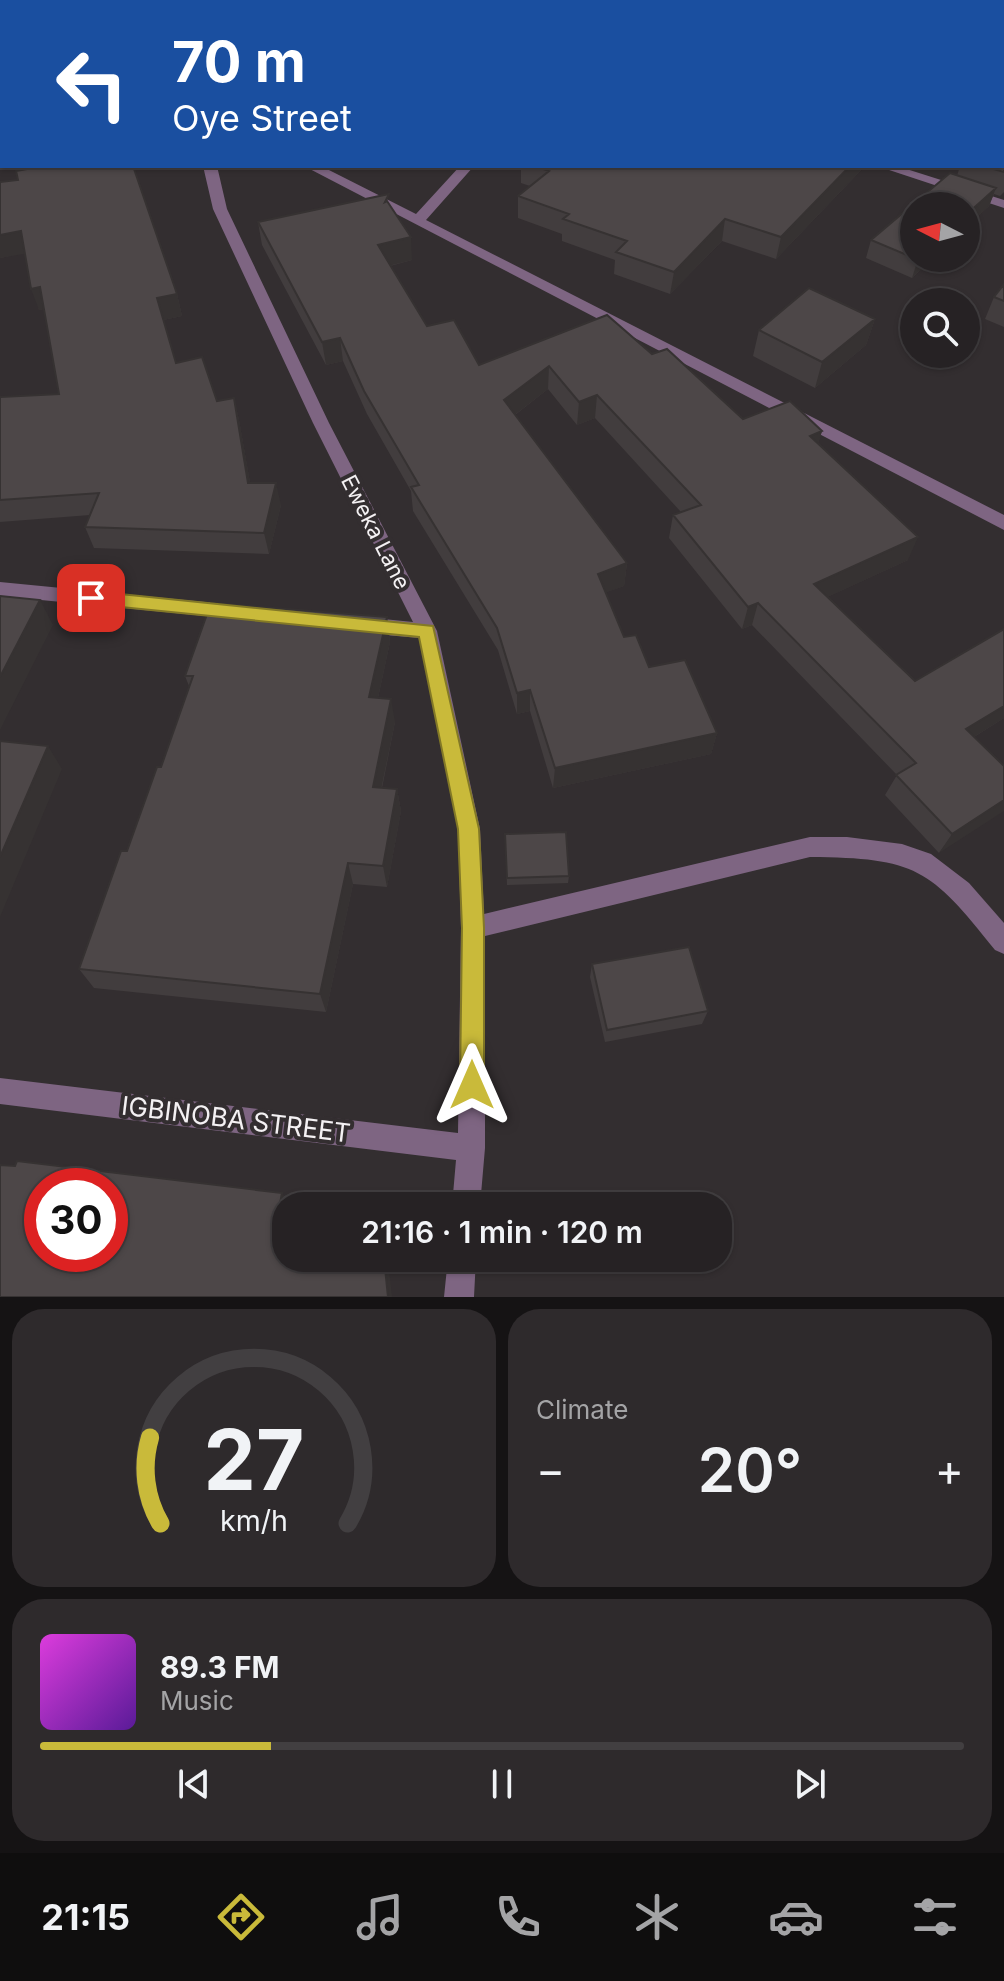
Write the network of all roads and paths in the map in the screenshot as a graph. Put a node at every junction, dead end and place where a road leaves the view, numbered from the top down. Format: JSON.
{"nodes":[{"id":1,"x":211,"y":168,"type":"edge"},
{"id":2,"x":315,"y":168,"type":"edge"},
{"id":3,"x":465,"y":168,"type":"edge"},
{"id":4,"x":890,"y":168,"type":"edge"},
{"id":5,"x":1004,"y":204,"type":"edge"},
{"id":6,"x":418,"y":220,"type":"junction"},
{"id":7,"x":1004,"y":523,"type":"edge"},
{"id":8,"x":0,"y":589,"type":"edge"},
{"id":9,"x":253,"y":614,"type":"edge"},
{"id":10,"x":348,"y":623,"type":"edge"},
{"id":11,"x":427,"y":631,"type":"junction"},
{"id":12,"x":473,"y":928,"type":"junction"},
{"id":13,"x":1004,"y":942,"type":"edge"},
{"id":14,"x":0,"y":1091,"type":"edge"},
{"id":15,"x":471,"y":1148,"type":"junction"},
{"id":16,"x":467,"y":1192,"type":"edge"},
{"id":17,"x":461,"y":1272,"type":"edge"},
{"id":18,"x":459,"y":1297,"type":"edge"}],
"edges":[{"from":1,"to":11,"type":"street","name":"Eweka Lane"},
{"from":2,"to":6,"type":"street"},
{"from":3,"to":6,"type":"street"},
{"from":4,"to":5,"type":"street"},
{"from":6,"to":7,"type":"street"},
{"from":8,"to":9,"type":"street"},
{"from":10,"to":11,"type":"street"},
{"from":11,"to":12,"type":"street","name":"Eweka Lane"},
{"from":12,"to":13,"type":"street"},
{"from":12,"to":15,"type":"street","name":"Eweka Lane"},
{"from":14,"to":15,"type":"street","name":"IGBINOBA STREET"},
{"from":15,"to":16,"type":"street","name":"Eweka Lane"},
{"from":17,"to":18,"type":"street"}]}
